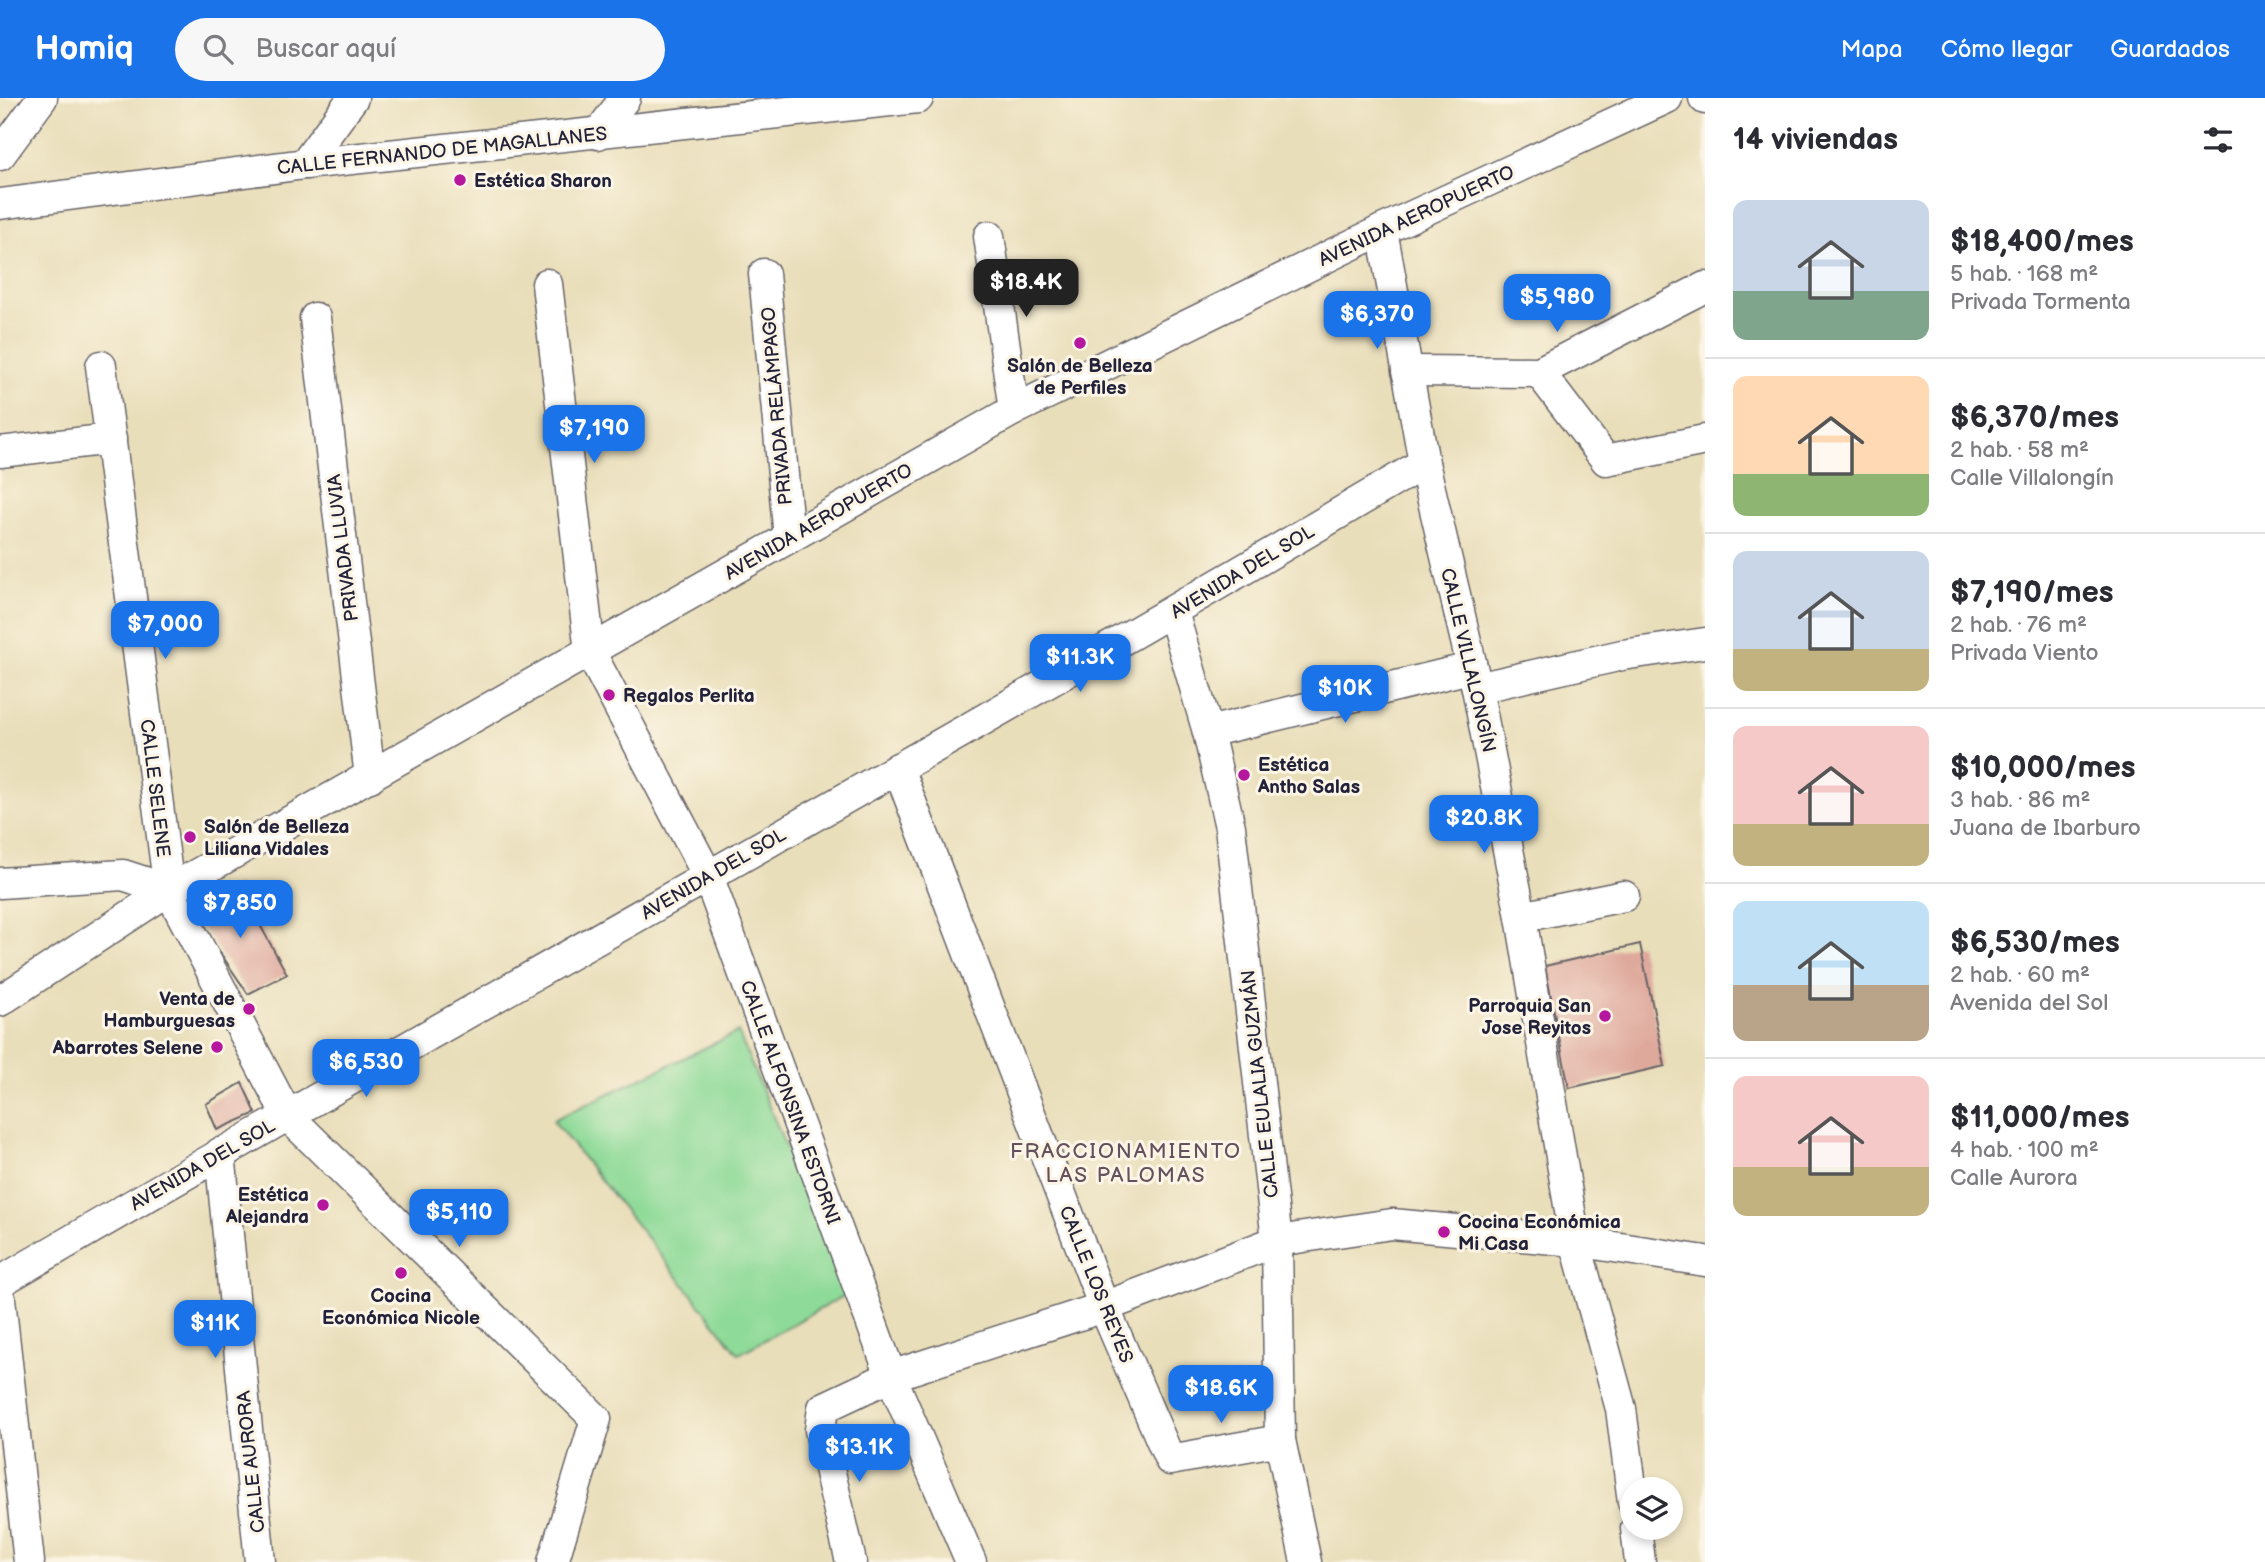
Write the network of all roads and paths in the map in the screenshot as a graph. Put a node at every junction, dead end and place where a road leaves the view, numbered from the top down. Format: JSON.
{"nodes":[{"id":1,"x":42,"y":98,"type":"edge"},
{"id":2,"x":353,"y":98,"type":"edge"},
{"id":3,"x":625,"y":98,"type":"edge"},
{"id":4,"x":918,"y":98,"type":"edge"},
{"id":5,"x":1667,"y":98,"type":"edge"},
{"id":6,"x":885,"y":100,"type":"edge"},
{"id":7,"x":598,"y":134,"type":"junction"},
{"id":8,"x":0,"y":155,"type":"edge"},
{"id":9,"x":305,"y":164,"type":"junction"},
{"id":10,"x":0,"y":204,"type":"edge"},
{"id":11,"x":1382,"y":230,"type":"junction"},
{"id":12,"x":989,"y":236,"type":"dead end"},
{"id":13,"x":764,"y":274,"type":"dead end"},
{"id":14,"x":547,"y":284,"type":"dead end"},
{"id":15,"x":1705,"y":287,"type":"edge"},
{"id":16,"x":315,"y":318,"type":"dead end"},
{"id":17,"x":101,"y":366,"type":"dead end"},
{"id":18,"x":1407,"y":371,"type":"junction"},
{"id":19,"x":1539,"y":372,"type":"junction"},
{"id":20,"x":1014,"y":410,"type":"junction"},
{"id":21,"x":110,"y":439,"type":"junction"},
{"id":22,"x":1705,"y":440,"type":"edge"},
{"id":23,"x":0,"y":452,"type":"edge"},
{"id":24,"x":1424,"y":463,"type":"junction"},
{"id":25,"x":789,"y":538,"type":"junction"},
{"id":26,"x":1173,"y":612,"type":"junction"},
{"id":27,"x":1705,"y":643,"type":"edge"},
{"id":28,"x":590,"y":652,"type":"junction"},
{"id":29,"x":1474,"y":678,"type":"junction"},
{"id":30,"x":1208,"y":732,"type":"junction"},
{"id":31,"x":898,"y":768,"type":"junction"},
{"id":32,"x":370,"y":778,"type":"junction"},
{"id":33,"x":708,"y":876,"type":"junction"},
{"id":34,"x":0,"y":883,"type":"edge"},
{"id":35,"x":169,"y":890,"type":"junction"},
{"id":36,"x":1624,"y":896,"type":"dead end"},
{"id":37,"x":1521,"y":917,"type":"junction"},
{"id":38,"x":0,"y":1002,"type":"edge"},
{"id":39,"x":287,"y":1115,"type":"junction"},
{"id":40,"x":220,"y":1153,"type":"junction"},
{"id":41,"x":1277,"y":1241,"type":"junction"},
{"id":42,"x":1575,"y":1241,"type":"junction"},
{"id":43,"x":1705,"y":1261,"type":"edge"},
{"id":44,"x":0,"y":1282,"type":"edge"},
{"id":45,"x":0,"y":1299,"type":"edge"},
{"id":46,"x":1104,"y":1307,"type":"junction"},
{"id":47,"x":891,"y":1376,"type":"junction"},
{"id":48,"x":1280,"y":1440,"type":"junction"},
{"id":49,"x":1630,"y":1477,"type":"edge"},
{"id":50,"x":1637,"y":1540,"type":"edge"},
{"id":51,"x":29,"y":1562,"type":"edge"},
{"id":52,"x":260,"y":1562,"type":"edge"},
{"id":53,"x":553,"y":1562,"type":"edge"},
{"id":54,"x":851,"y":1562,"type":"edge"},
{"id":55,"x":971,"y":1562,"type":"edge"},
{"id":56,"x":1306,"y":1562,"type":"edge"},
{"id":57,"x":1640,"y":1562,"type":"edge"}],
"edges":[{"from":1,"to":8,"type":"street"},
{"from":2,"to":9,"type":"street"},
{"from":3,"to":7,"type":"street"},
{"from":4,"to":6,"type":"street","name":"CALLE FERNANDO DE MAGALLANES"},
{"from":5,"to":11,"type":"street","name":"AVENIDA AEROPUERTO"},
{"from":6,"to":7,"type":"street","name":"CALLE FERNANDO DE MAGALLANES"},
{"from":7,"to":9,"type":"street","name":"CALLE FERNANDO DE MAGALLANES"},
{"from":9,"to":10,"type":"street","name":"CALLE FERNANDO DE MAGALLANES"},
{"from":11,"to":18,"type":"street","name":"CALLE VILLALONGÍN"},
{"from":11,"to":20,"type":"street","name":"AVENIDA AEROPUERTO"},
{"from":12,"to":20,"type":"street"},
{"from":13,"to":25,"type":"street","name":"PRIVADA RELÁMPAGO"},
{"from":14,"to":28,"type":"street"},
{"from":15,"to":19,"type":"street"},
{"from":16,"to":32,"type":"street","name":"PRIVADA LLUVIA"},
{"from":17,"to":21,"type":"street","name":"CALLE SELENE"},
{"from":18,"to":19,"type":"street"},
{"from":18,"to":24,"type":"street","name":"CALLE VILLALONGÍN"},
{"from":19,"to":22,"type":"street"},
{"from":20,"to":25,"type":"street","name":"AVENIDA AEROPUERTO"},
{"from":21,"to":23,"type":"street"},
{"from":21,"to":35,"type":"street","name":"CALLE SELENE"},
{"from":24,"to":26,"type":"street","name":"AVENIDA DEL SOL"},
{"from":24,"to":29,"type":"street","name":"CALLE VILLALONGÍN"},
{"from":25,"to":28,"type":"street","name":"AVENIDA AEROPUERTO"},
{"from":26,"to":30,"type":"street","name":"CALLE EULALIA GUZMÁN"},
{"from":26,"to":31,"type":"street","name":"AVENIDA DEL SOL"},
{"from":27,"to":29,"type":"street"},
{"from":28,"to":32,"type":"street","name":"AVENIDA AEROPUERTO"},
{"from":28,"to":33,"type":"street","name":"CALLE ALFONSINA ESTORNI"},
{"from":29,"to":30,"type":"street"},
{"from":29,"to":37,"type":"street","name":"CALLE VILLALONGÍN"},
{"from":30,"to":41,"type":"street","name":"CALLE EULALIA GUZMÁN"},
{"from":31,"to":33,"type":"street","name":"AVENIDA DEL SOL"},
{"from":31,"to":46,"type":"street","name":"CALLE LOS REYES"},
{"from":32,"to":35,"type":"street","name":"AVENIDA AEROPUERTO"},
{"from":33,"to":39,"type":"street","name":"AVENIDA DEL SOL"},
{"from":33,"to":47,"type":"street","name":"CALLE ALFONSINA ESTORNI"},
{"from":34,"to":35,"type":"street"},
{"from":35,"to":38,"type":"street","name":"AVENIDA AEROPUERTO"},
{"from":35,"to":39,"type":"street","name":"CALLE SELENE"},
{"from":36,"to":37,"type":"street"},
{"from":37,"to":42,"type":"street","name":"CALLE VILLALONGÍN"},
{"from":39,"to":40,"type":"street","name":"AVENIDA DEL SOL"},
{"from":39,"to":53,"type":"street","name":"CALLE SELENE"},
{"from":40,"to":44,"type":"street","name":"AVENIDA DEL SOL"},
{"from":40,"to":52,"type":"street","name":"CALLE AURORA"},
{"from":41,"to":42,"type":"street"},
{"from":41,"to":46,"type":"street"},
{"from":41,"to":48,"type":"street","name":"CALLE EULALIA GUZMÁN"},
{"from":42,"to":43,"type":"street"},
{"from":42,"to":49,"type":"street","name":"CALLE VILLALONGÍN"},
{"from":45,"to":51,"type":"street"},
{"from":46,"to":47,"type":"street"},
{"from":46,"to":48,"type":"street","name":"CALLE LOS REYES"},
{"from":47,"to":54,"type":"street"},
{"from":47,"to":55,"type":"street","name":"CALLE ALFONSINA ESTORNI"},
{"from":48,"to":56,"type":"street","name":"CALLE EULALIA GUZMÁN"},
{"from":50,"to":57,"type":"street"}]}
